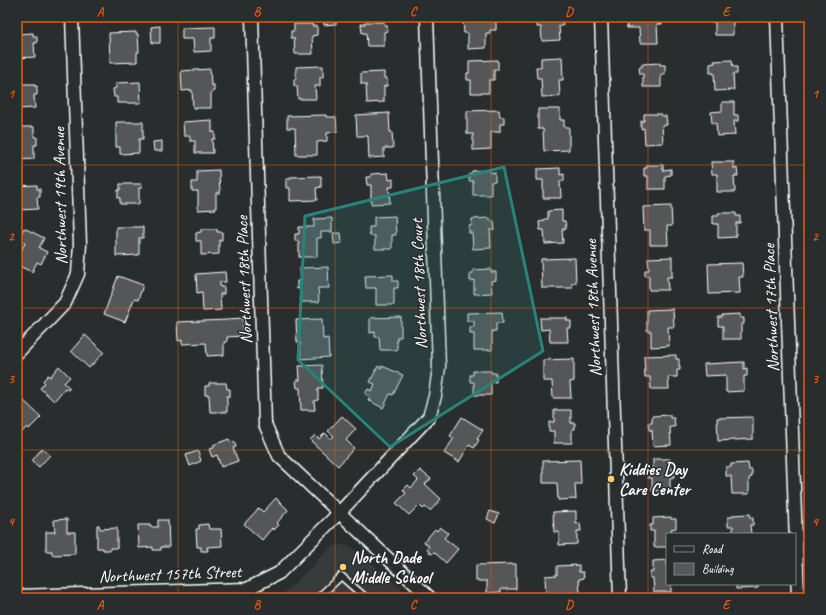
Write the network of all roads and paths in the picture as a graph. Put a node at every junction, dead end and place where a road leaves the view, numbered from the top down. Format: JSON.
{"nodes":[{"id":1,"x":72,"y":17,"type":"edge"},
{"id":2,"x":252,"y":17,"type":"edge"},
{"id":3,"x":427,"y":17,"type":"edge"},
{"id":4,"x":601,"y":17,"type":"edge"},
{"id":5,"x":777,"y":17,"type":"edge"},
{"id":6,"x":17,"y":353,"type":"edge"},
{"id":7,"x":339,"y":513,"type":"junction"},
{"id":8,"x":796,"y":533,"type":"edge"},
{"id":9,"x":796,"y":543,"type":"edge"},
{"id":10,"x":17,"y":596,"type":"edge"},
{"id":11,"x":54,"y":596,"type":"edge"},
{"id":12,"x":318,"y":598,"type":"edge"},
{"id":13,"x":366,"y":598,"type":"edge"},
{"id":14,"x":430,"y":598,"type":"edge"},
{"id":15,"x":620,"y":598,"type":"edge"},
{"id":16,"x":798,"y":598,"type":"edge"}],
"edges":[{"from":1,"to":6,"type":"street","name":"Northwest 19th Avenue"},
{"from":2,"to":7,"type":"street","name":"Northwest 18th Place"},
{"from":3,"to":7,"type":"street","name":"Northwest 18th Court"},
{"from":4,"to":15,"type":"street","name":"Northwest 18th Avenue"},
{"from":5,"to":8,"type":"street","name":"Northwest 17th Place"},
{"from":7,"to":11,"type":"street","name":"Northwest 157th Street"},
{"from":7,"to":14,"type":"street"},
{"from":9,"to":16,"type":"street","name":"Northwest 17th Place"},
{"from":10,"to":11,"type":"street","name":"Northwest 157th Street"},
{"from":12,"to":13,"type":"lane"}]}
